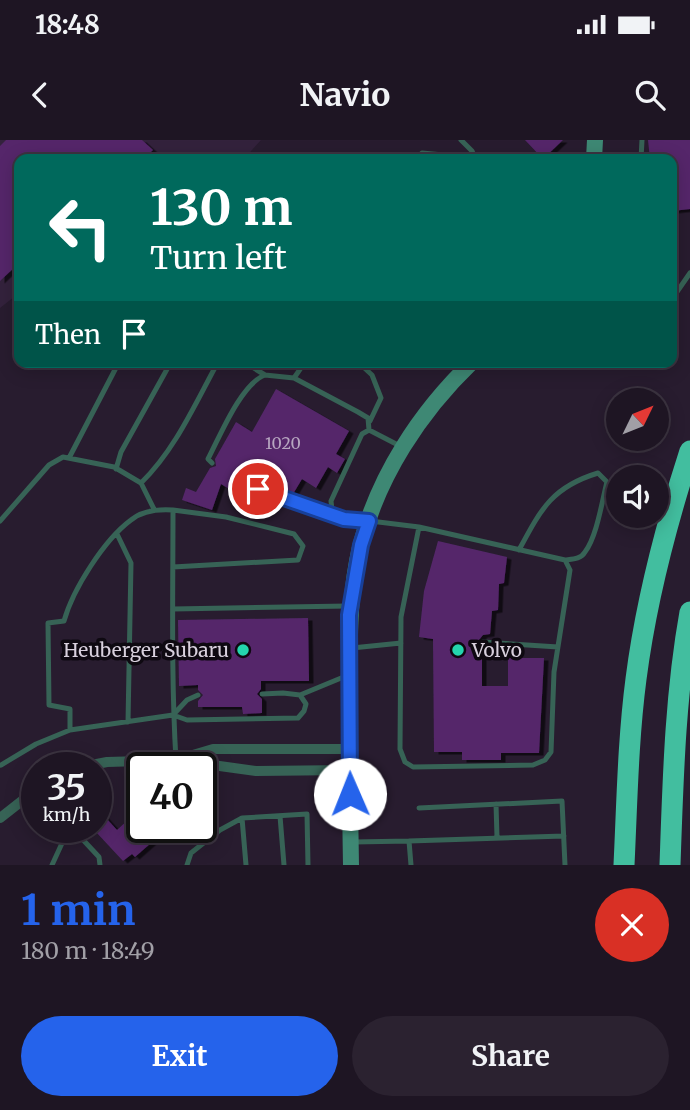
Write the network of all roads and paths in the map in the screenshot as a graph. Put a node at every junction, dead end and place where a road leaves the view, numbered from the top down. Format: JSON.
{"nodes":[{"id":1,"x":461,"y":140,"type":"edge"},
{"id":2,"x":473,"y":154,"type":"edge"},
{"id":3,"x":690,"y":273,"type":"edge"},
{"id":4,"x":677,"y":292,"type":"edge"},
{"id":5,"x":116,"y":368,"type":"edge"},
{"id":6,"x":168,"y":368,"type":"edge"},
{"id":7,"x":215,"y":368,"type":"edge"},
{"id":8,"x":254,"y":368,"type":"edge"},
{"id":9,"x":301,"y":368,"type":"edge"},
{"id":10,"x":364,"y":368,"type":"edge"},
{"id":11,"x":467,"y":368,"type":"edge"},
{"id":12,"x":265,"y":375,"type":"junction"},
{"id":13,"x":294,"y":378,"type":"junction"},
{"id":14,"x":370,"y":422,"type":"junction"},
{"id":15,"x":369,"y":430,"type":"junction"},
{"id":16,"x":403,"y":448,"type":"junction"},
{"id":17,"x":690,"y":450,"type":"edge"},
{"id":18,"x":69,"y":458,"type":"junction"},
{"id":19,"x":210,"y":461,"type":"dead end"},
{"id":20,"x":116,"y":469,"type":"junction"},
{"id":21,"x":141,"y":483,"type":"junction"},
{"id":22,"x":258,"y":489,"type":"dead end"},
{"id":23,"x":154,"y":509,"type":"junction"},
{"id":24,"x":173,"y":510,"type":"junction"},
{"id":25,"x":338,"y":517,"type":"junction"},
{"id":26,"x":0,"y":521,"type":"edge"},
{"id":27,"x":369,"y":521,"type":"junction"},
{"id":28,"x":419,"y":527,"type":"junction"},
{"id":29,"x":117,"y":534,"type":"junction"},
{"id":30,"x":519,"y":550,"type":"junction"},
{"id":31,"x":565,"y":560,"type":"junction"},
{"id":32,"x":173,"y":566,"type":"junction"},
{"id":33,"x":350,"y":606,"type":"junction"},
{"id":34,"x":173,"y":609,"type":"junction"},
{"id":35,"x":690,"y":612,"type":"edge"},
{"id":36,"x":482,"y":642,"type":"dead end"},
{"id":37,"x":401,"y":643,"type":"junction"},
{"id":38,"x":558,"y":647,"type":"junction"},
{"id":39,"x":349,"y":649,"type":"junction"},
{"id":40,"x":349,"y":675,"type":"junction"},
{"id":41,"x":198,"y":695,"type":"dead end"},
{"id":42,"x":261,"y":695,"type":"dead end"},
{"id":43,"x":300,"y":695,"type":"junction"},
{"id":44,"x":173,"y":715,"type":"junction"},
{"id":45,"x":128,"y":722,"type":"junction"},
{"id":46,"x":70,"y":730,"type":"junction"},
{"id":47,"x":349,"y":749,"type":"junction"},
{"id":48,"x":175,"y":752,"type":"edge"},
{"id":49,"x":203,"y":752,"type":"edge"},
{"id":50,"x":1,"y":765,"type":"edge"},
{"id":51,"x":217,"y":766,"type":"edge"},
{"id":52,"x":349,"y":770,"type":"junction"},
{"id":53,"x":21,"y":802,"type":"edge"},
{"id":54,"x":496,"y":804,"type":"junction"},
{"id":55,"x":419,"y":808,"type":"dead end"},
{"id":56,"x":280,"y":816,"type":"junction"},
{"id":57,"x":0,"y":818,"type":"edge"},
{"id":58,"x":242,"y":818,"type":"junction"},
{"id":59,"x":497,"y":836,"type":"junction"},
{"id":60,"x":564,"y":836,"type":"junction"},
{"id":61,"x":409,"y":841,"type":"junction"},
{"id":62,"x":351,"y":842,"type":"junction"},
{"id":63,"x":63,"y":843,"type":"edge"},
{"id":64,"x":85,"y":843,"type":"edge"},
{"id":65,"x":52,"y":865,"type":"edge"},
{"id":66,"x":100,"y":865,"type":"edge"},
{"id":67,"x":187,"y":865,"type":"edge"},
{"id":68,"x":246,"y":865,"type":"edge"},
{"id":69,"x":284,"y":865,"type":"edge"},
{"id":70,"x":308,"y":865,"type":"edge"},
{"id":71,"x":351,"y":865,"type":"edge"},
{"id":72,"x":411,"y":865,"type":"edge"},
{"id":73,"x":565,"y":865,"type":"edge"},
{"id":74,"x":624,"y":865,"type":"edge"},
{"id":75,"x":670,"y":865,"type":"edge"}],
"edges":[{"from":1,"to":2,"type":"lane"},
{"from":3,"to":4,"type":"lane"},
{"from":5,"to":18,"type":"lane"},
{"from":6,"to":20,"type":"lane"},
{"from":7,"to":21,"type":"lane"},
{"from":8,"to":12,"type":"lane"},
{"from":9,"to":13,"type":"lane"},
{"from":10,"to":14,"type":"lane"},
{"from":11,"to":16,"type":"street"},
{"from":12,"to":13,"type":"lane"},
{"from":12,"to":19,"type":"lane"},
{"from":13,"to":14,"type":"lane"},
{"from":14,"to":15,"type":"lane"},
{"from":15,"to":16,"type":"lane"},
{"from":15,"to":25,"type":"lane"},
{"from":16,"to":27,"type":"street"},
{"from":17,"to":74,"type":"highway"},
{"from":18,"to":20,"type":"lane"},
{"from":18,"to":26,"type":"lane"},
{"from":20,"to":21,"type":"lane"},
{"from":21,"to":23,"type":"lane"},
{"from":22,"to":25,"type":"lane"},
{"from":23,"to":24,"type":"lane"},
{"from":23,"to":29,"type":"lane"},
{"from":24,"to":32,"type":"lane"},
{"from":24,"to":32,"type":"lane"},
{"from":25,"to":27,"type":"lane"},
{"from":27,"to":28,"type":"lane"},
{"from":27,"to":33,"type":"street"},
{"from":28,"to":30,"type":"lane"},
{"from":28,"to":37,"type":"lane"},
{"from":29,"to":45,"type":"lane"},
{"from":29,"to":46,"type":"lane"},
{"from":30,"to":31,"type":"lane"},
{"from":30,"to":31,"type":"lane"},
{"from":31,"to":38,"type":"lane"},
{"from":32,"to":34,"type":"lane"},
{"from":33,"to":34,"type":"lane"},
{"from":33,"to":39,"type":"street"},
{"from":34,"to":44,"type":"lane"},
{"from":35,"to":75,"type":"highway"},
{"from":36,"to":38,"type":"lane"},
{"from":37,"to":38,"type":"lane"},
{"from":37,"to":39,"type":"lane"},
{"from":39,"to":40,"type":"street"},
{"from":40,"to":43,"type":"lane"},
{"from":40,"to":47,"type":"street"},
{"from":41,"to":44,"type":"lane"},
{"from":42,"to":43,"type":"lane"},
{"from":43,"to":44,"type":"lane"},
{"from":44,"to":45,"type":"lane"},
{"from":44,"to":48,"type":"lane"},
{"from":45,"to":46,"type":"lane"},
{"from":46,"to":50,"type":"lane"},
{"from":47,"to":49,"type":"street"},
{"from":47,"to":52,"type":"street"},
{"from":51,"to":52,"type":"street"},
{"from":52,"to":62,"type":"street"},
{"from":53,"to":57,"type":"street"},
{"from":54,"to":55,"type":"lane"},
{"from":54,"to":59,"type":"lane"},
{"from":54,"to":60,"type":"lane"},
{"from":56,"to":58,"type":"lane"},
{"from":56,"to":69,"type":"lane"},
{"from":56,"to":70,"type":"lane"},
{"from":58,"to":67,"type":"lane"},
{"from":58,"to":68,"type":"lane"},
{"from":59,"to":60,"type":"lane"},
{"from":59,"to":61,"type":"lane"},
{"from":60,"to":73,"type":"lane"},
{"from":61,"to":62,"type":"lane"},
{"from":61,"to":72,"type":"lane"},
{"from":62,"to":71,"type":"street"},
{"from":63,"to":65,"type":"lane"},
{"from":64,"to":66,"type":"lane"}]}
